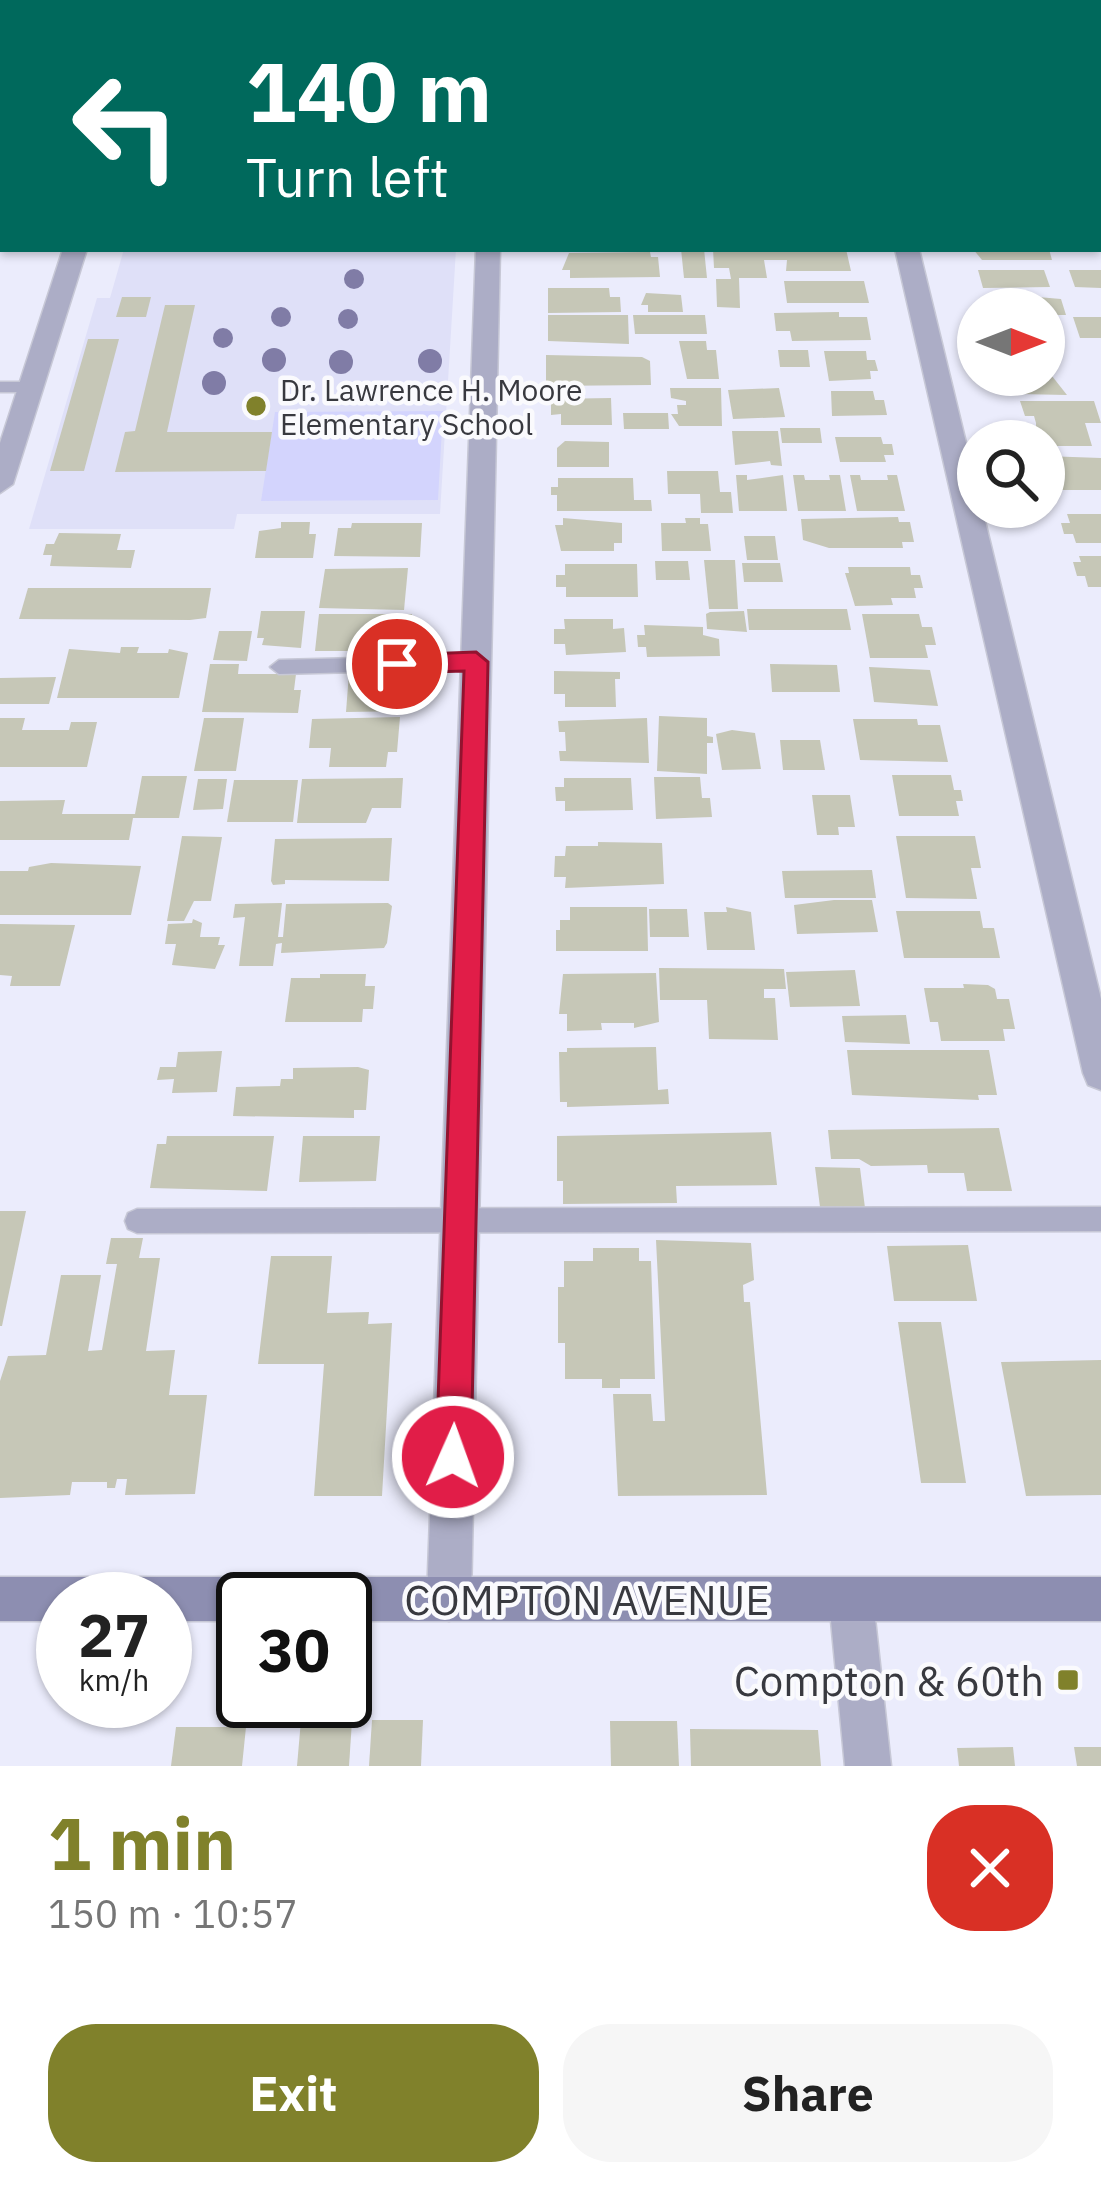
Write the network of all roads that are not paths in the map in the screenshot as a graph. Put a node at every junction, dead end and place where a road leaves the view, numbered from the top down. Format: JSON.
{"nodes":[{"id":1,"x":74,"y":252,"type":"edge"},
{"id":2,"x":488,"y":252,"type":"edge"},
{"id":3,"x":909,"y":252,"type":"edge"},
{"id":4,"x":32,"y":386,"type":"junction"},
{"id":5,"x":0,"y":387,"type":"edge"},
{"id":6,"x":0,"y":484,"type":"edge"},
{"id":7,"x":476,"y":662,"type":"junction"},
{"id":8,"x":279,"y":667,"type":"dead end"},
{"id":9,"x":1101,"y":1073,"type":"edge"},
{"id":10,"x":1101,"y":1219,"type":"edge"},
{"id":11,"x":460,"y":1220,"type":"junction"},
{"id":12,"x":137,"y":1221,"type":"dead end"},
{"id":13,"x":0,"y":1599,"type":"edge"},
{"id":14,"x":449,"y":1599,"type":"junction"},
{"id":15,"x":1101,"y":1599,"type":"edge"},
{"id":16,"x":851,"y":1600,"type":"junction"},
{"id":17,"x":868,"y":1766,"type":"edge"}],
"edges":[{"from":1,"to":4,"type":"street"},
{"from":2,"to":7,"type":"street"},
{"from":3,"to":9,"type":"street"},
{"from":4,"to":5,"type":"lane"},
{"from":4,"to":6,"type":"street"},
{"from":7,"to":8,"type":"lane"},
{"from":7,"to":11,"type":"street"},
{"from":10,"to":11,"type":"lane"},
{"from":11,"to":12,"type":"lane"},
{"from":11,"to":14,"type":"street"},
{"from":13,"to":14,"type":"main road","name":"COMPTON AVENUE"},
{"from":14,"to":16,"type":"main road","name":"COMPTON AVENUE"},
{"from":15,"to":16,"type":"main road","name":"COMPTON AVENUE"},
{"from":16,"to":17,"type":"street"}]}
